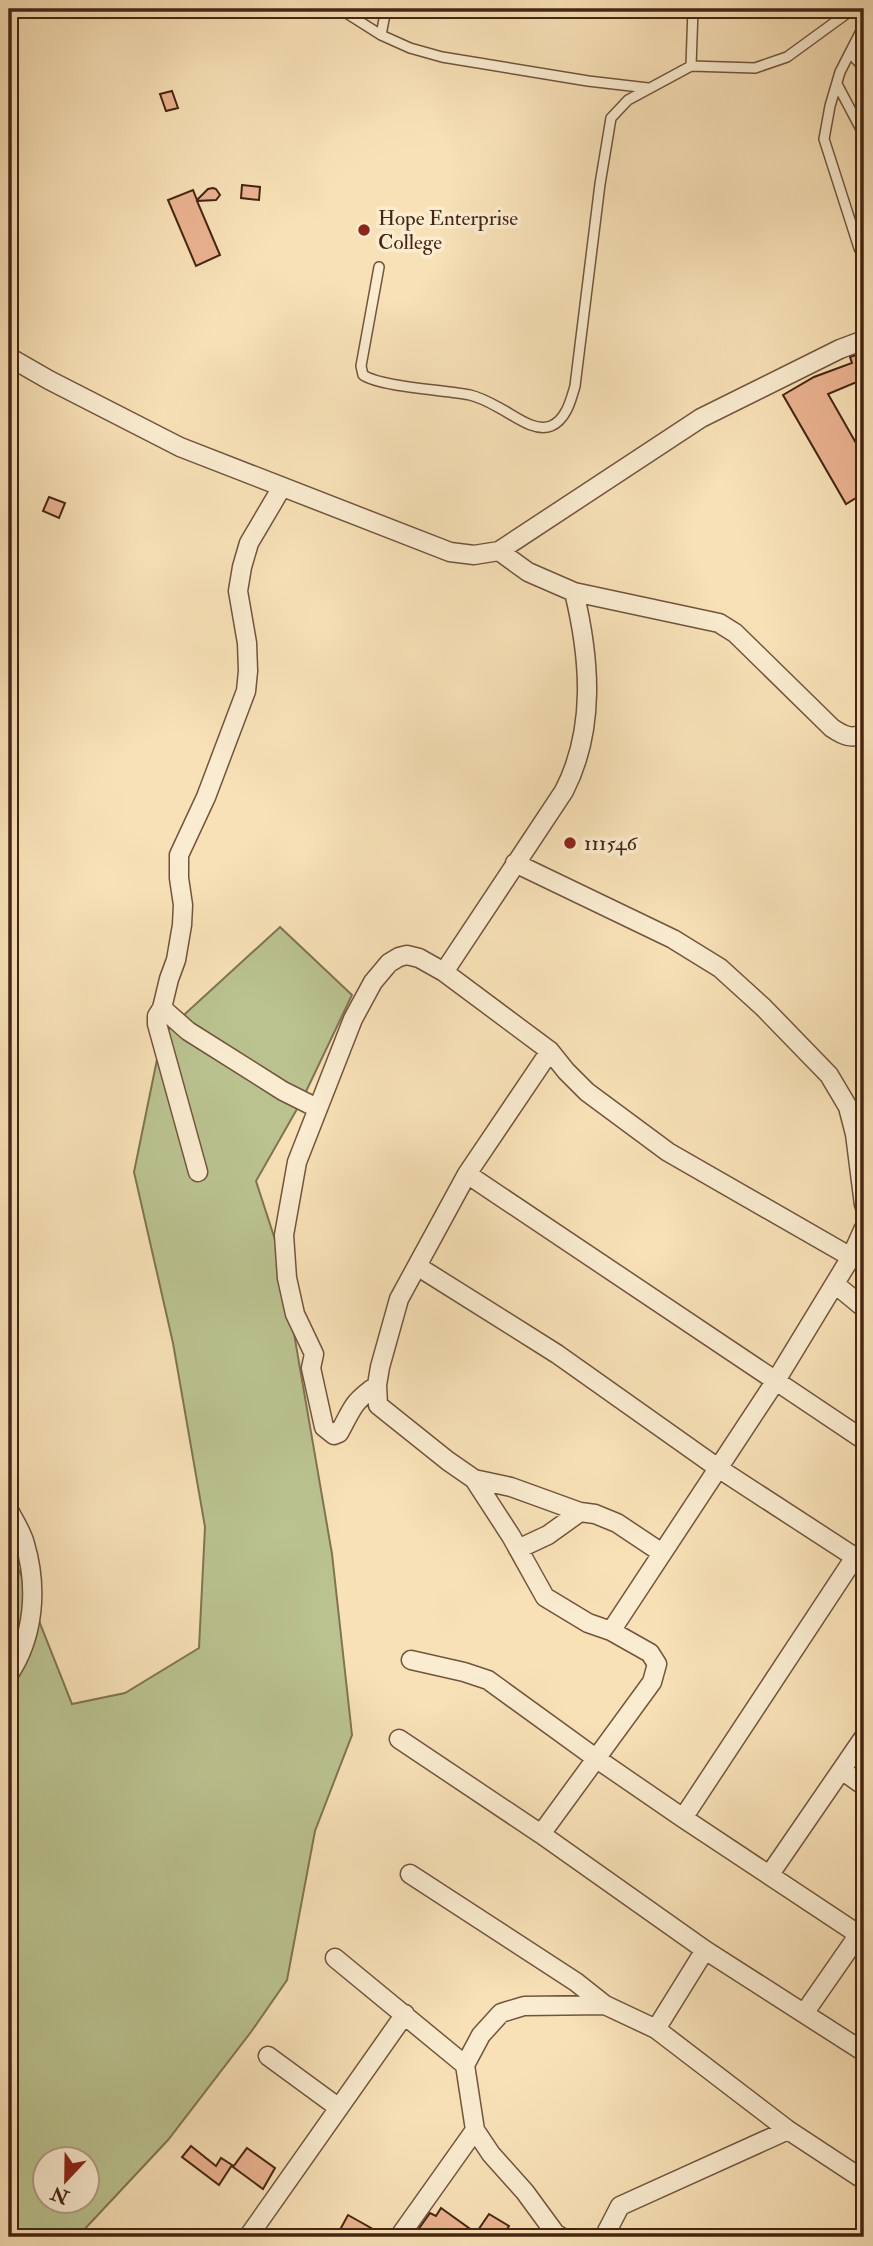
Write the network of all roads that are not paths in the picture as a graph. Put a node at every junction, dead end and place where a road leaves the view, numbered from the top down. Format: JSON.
{"nodes":[{"id":1,"x":340,"y":9,"type":"edge"},
{"id":2,"x":386,"y":9,"type":"edge"},
{"id":3,"x":693,"y":9,"type":"edge"},
{"id":4,"x":853,"y":9,"type":"edge"},
{"id":5,"x":864,"y":25,"type":"edge"},
{"id":6,"x":381,"y":35,"type":"junction"},
{"id":7,"x":850,"y":53,"type":"junction"},
{"id":8,"x":691,"y":65,"type":"junction"},
{"id":9,"x":864,"y":68,"type":"edge"},
{"id":10,"x":836,"y":84,"type":"junction"},
{"id":11,"x":650,"y":88,"type":"junction"},
{"id":12,"x":864,"y":135,"type":"edge"},
{"id":13,"x":864,"y":258,"type":"edge"},
{"id":14,"x":379,"y":267,"type":"dead end"},
{"id":15,"x":864,"y":293,"type":"edge"},
{"id":16,"x":864,"y":318,"type":"edge"},
{"id":17,"x":864,"y":340,"type":"edge"},
{"id":18,"x":9,"y":357,"type":"edge"},
{"id":19,"x":282,"y":487,"type":"junction"},
{"id":20,"x":499,"y":551,"type":"junction"},
{"id":21,"x":573,"y":592,"type":"junction"},
{"id":22,"x":864,"y":734,"type":"edge"},
{"id":23,"x":515,"y":863,"type":"junction"},
{"id":24,"x":444,"y":972,"type":"junction"},
{"id":25,"x":162,"y":1007,"type":"junction"},
{"id":26,"x":550,"y":1051,"type":"junction"},
{"id":27,"x":317,"y":1108,"type":"junction"},
{"id":28,"x":861,"y":1149,"type":"edge"},
{"id":29,"x":198,"y":1172,"type":"dead end"},
{"id":30,"x":467,"y":1174,"type":"junction"},
{"id":31,"x":864,"y":1205,"type":"edge"},
{"id":32,"x":864,"y":1231,"type":"edge"},
{"id":33,"x":851,"y":1256,"type":"junction"},
{"id":34,"x":417,"y":1266,"type":"junction"},
{"id":35,"x":835,"y":1283,"type":"junction"},
{"id":36,"x":864,"y":1308,"type":"edge"},
{"id":37,"x":775,"y":1382,"type":"junction"},
{"id":38,"x":377,"y":1385,"type":"junction"},
{"id":39,"x":864,"y":1440,"type":"edge"},
{"id":40,"x":719,"y":1468,"type":"junction"},
{"id":41,"x":474,"y":1479,"type":"junction"},
{"id":42,"x":9,"y":1510,"type":"edge"},
{"id":43,"x":580,"y":1512,"type":"junction"},
{"id":44,"x":518,"y":1549,"type":"junction"},
{"id":45,"x":663,"y":1553,"type":"junction"},
{"id":46,"x":860,"y":1560,"type":"edge"},
{"id":47,"x":611,"y":1631,"type":"junction"},
{"id":48,"x":411,"y":1660,"type":"dead end"},
{"id":49,"x":9,"y":1674,"type":"edge"},
{"id":50,"x":864,"y":1737,"type":"edge"},
{"id":51,"x":399,"y":1739,"type":"dead end"},
{"id":52,"x":597,"y":1759,"type":"junction"},
{"id":53,"x":842,"y":1771,"type":"junction"},
{"id":54,"x":864,"y":1786,"type":"edge"},
{"id":55,"x":683,"y":1818,"type":"junction"},
{"id":56,"x":541,"y":1835,"type":"junction"},
{"id":57,"x":410,"y":1874,"type":"dead end"},
{"id":58,"x":770,"y":1874,"type":"junction"},
{"id":59,"x":863,"y":1933,"type":"edge"},
{"id":60,"x":705,"y":1950,"type":"junction"},
{"id":61,"x":335,"y":1958,"type":"dead end"},
{"id":62,"x":605,"y":2005,"type":"junction"},
{"id":63,"x":804,"y":2012,"type":"junction"},
{"id":64,"x":405,"y":2014,"type":"junction"},
{"id":65,"x":656,"y":2029,"type":"junction"},
{"id":66,"x":864,"y":2052,"type":"edge"},
{"id":67,"x":268,"y":2056,"type":"dead end"},
{"id":68,"x":466,"y":2065,"type":"junction"},
{"id":69,"x":339,"y":2108,"type":"junction"},
{"id":70,"x":475,"y":2130,"type":"junction"},
{"id":71,"x":788,"y":2130,"type":"junction"},
{"id":72,"x":864,"y":2180,"type":"edge"},
{"id":73,"x":556,"y":2236,"type":"edge"},
{"id":74,"x":248,"y":2237,"type":"edge"},
{"id":75,"x":398,"y":2237,"type":"edge"},
{"id":76,"x":604,"y":2237,"type":"edge"}],
"edges":[{"from":1,"to":6,"type":"lane"},
{"from":2,"to":6,"type":"lane"},
{"from":3,"to":8,"type":"lane"},
{"from":4,"to":8,"type":"lane"},
{"from":5,"to":7,"type":"lane"},
{"from":6,"to":11,"type":"lane"},
{"from":7,"to":9,"type":"lane"},
{"from":7,"to":10,"type":"lane"},
{"from":8,"to":11,"type":"lane"},
{"from":10,"to":12,"type":"lane"},
{"from":10,"to":13,"type":"lane"},
{"from":11,"to":14,"type":"lane"},
{"from":15,"to":16,"type":"lane"},
{"from":17,"to":20,"type":"street"},
{"from":18,"to":19,"type":"street"},
{"from":19,"to":20,"type":"street"},
{"from":19,"to":25,"type":"street"},
{"from":20,"to":21,"type":"street"},
{"from":21,"to":22,"type":"street"},
{"from":21,"to":23,"type":"street"},
{"from":23,"to":24,"type":"street"},
{"from":23,"to":28,"type":"street"},
{"from":24,"to":26,"type":"street"},
{"from":24,"to":27,"type":"street"},
{"from":25,"to":27,"type":"street"},
{"from":25,"to":29,"type":"street"},
{"from":26,"to":30,"type":"street"},
{"from":26,"to":33,"type":"street"},
{"from":27,"to":38,"type":"street"},
{"from":28,"to":31,"type":"street"},
{"from":30,"to":34,"type":"street"},
{"from":30,"to":37,"type":"street"},
{"from":32,"to":33,"type":"street"},
{"from":33,"to":35,"type":"street"},
{"from":34,"to":38,"type":"street"},
{"from":34,"to":40,"type":"street"},
{"from":35,"to":36,"type":"street"},
{"from":35,"to":37,"type":"street"},
{"from":37,"to":39,"type":"street"},
{"from":37,"to":40,"type":"street"},
{"from":38,"to":41,"type":"street"},
{"from":40,"to":45,"type":"street"},
{"from":40,"to":46,"type":"street"},
{"from":41,"to":43,"type":"street"},
{"from":41,"to":44,"type":"street"},
{"from":42,"to":49,"type":"street"},
{"from":43,"to":44,"type":"street"},
{"from":43,"to":45,"type":"street"},
{"from":44,"to":47,"type":"street"},
{"from":45,"to":47,"type":"street"},
{"from":46,"to":55,"type":"street"},
{"from":47,"to":52,"type":"street"},
{"from":48,"to":52,"type":"street"},
{"from":50,"to":53,"type":"street"},
{"from":51,"to":56,"type":"street"},
{"from":52,"to":55,"type":"street"},
{"from":52,"to":56,"type":"street"},
{"from":53,"to":54,"type":"street"},
{"from":53,"to":58,"type":"street"},
{"from":55,"to":58,"type":"street"},
{"from":56,"to":60,"type":"street"},
{"from":57,"to":62,"type":"street"},
{"from":58,"to":59,"type":"street"},
{"from":59,"to":63,"type":"street"},
{"from":60,"to":63,"type":"street"},
{"from":60,"to":65,"type":"street"},
{"from":61,"to":64,"type":"street"},
{"from":62,"to":65,"type":"street"},
{"from":62,"to":68,"type":"street"},
{"from":63,"to":66,"type":"street"},
{"from":64,"to":68,"type":"street"},
{"from":64,"to":69,"type":"street"},
{"from":65,"to":71,"type":"street"},
{"from":67,"to":69,"type":"street"},
{"from":68,"to":70,"type":"street"},
{"from":69,"to":74,"type":"street"},
{"from":70,"to":73,"type":"street"},
{"from":70,"to":75,"type":"street"},
{"from":71,"to":72,"type":"street"},
{"from":71,"to":76,"type":"street"}]}
